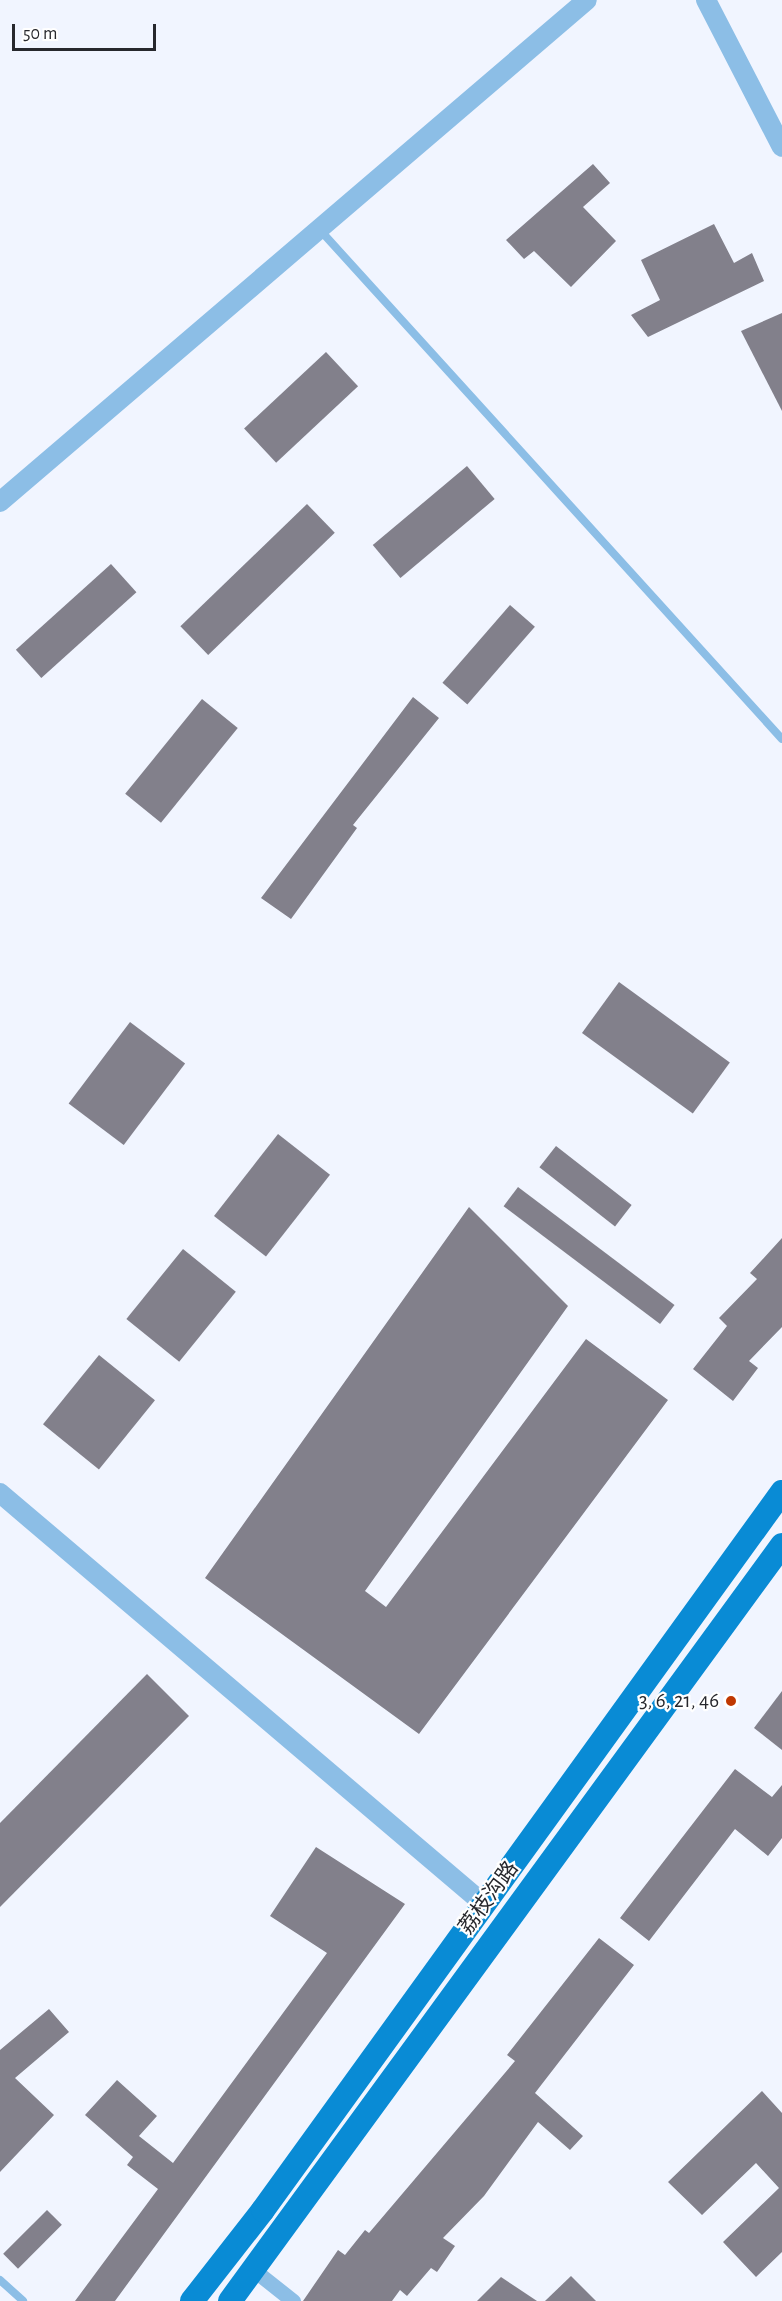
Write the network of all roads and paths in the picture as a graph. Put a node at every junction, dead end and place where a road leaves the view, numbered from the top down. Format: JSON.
{"nodes":[{"id":1,"x":587,"y":0,"type":"edge"},
{"id":2,"x":706,"y":0,"type":"edge"},
{"id":3,"x":782,"y":147,"type":"edge"},
{"id":4,"x":321,"y":230,"type":"junction"},
{"id":5,"x":0,"y":502,"type":"edge"},
{"id":6,"x":782,"y":740,"type":"edge"},
{"id":7,"x":782,"y":1492,"type":"edge"},
{"id":8,"x":0,"y":1493,"type":"edge"},
{"id":9,"x":782,"y":1545,"type":"edge"},
{"id":10,"x":484,"y":1904,"type":"junction"},
{"id":11,"x":254,"y":2270,"type":"junction"},
{"id":12,"x":0,"y":2280,"type":"edge"},
{"id":13,"x":23,"y":2301,"type":"edge"},
{"id":14,"x":192,"y":2301,"type":"edge"},
{"id":15,"x":230,"y":2301,"type":"edge"},
{"id":16,"x":293,"y":2301,"type":"edge"}],
"edges":[{"from":1,"to":4,"type":"street"},
{"from":2,"to":3,"type":"street"},
{"from":4,"to":5,"type":"street"},
{"from":4,"to":6,"type":"lane"},
{"from":7,"to":10,"type":"main road","name":"荔枝沟路"},
{"from":8,"to":10,"type":"street"},
{"from":9,"to":11,"type":"main road","name":"荔枝沟路"},
{"from":10,"to":14,"type":"main road","name":"荔枝沟路"},
{"from":11,"to":15,"type":"main road","name":"荔枝沟路"},
{"from":11,"to":16,"type":"street"},
{"from":12,"to":13,"type":"lane"}]}
